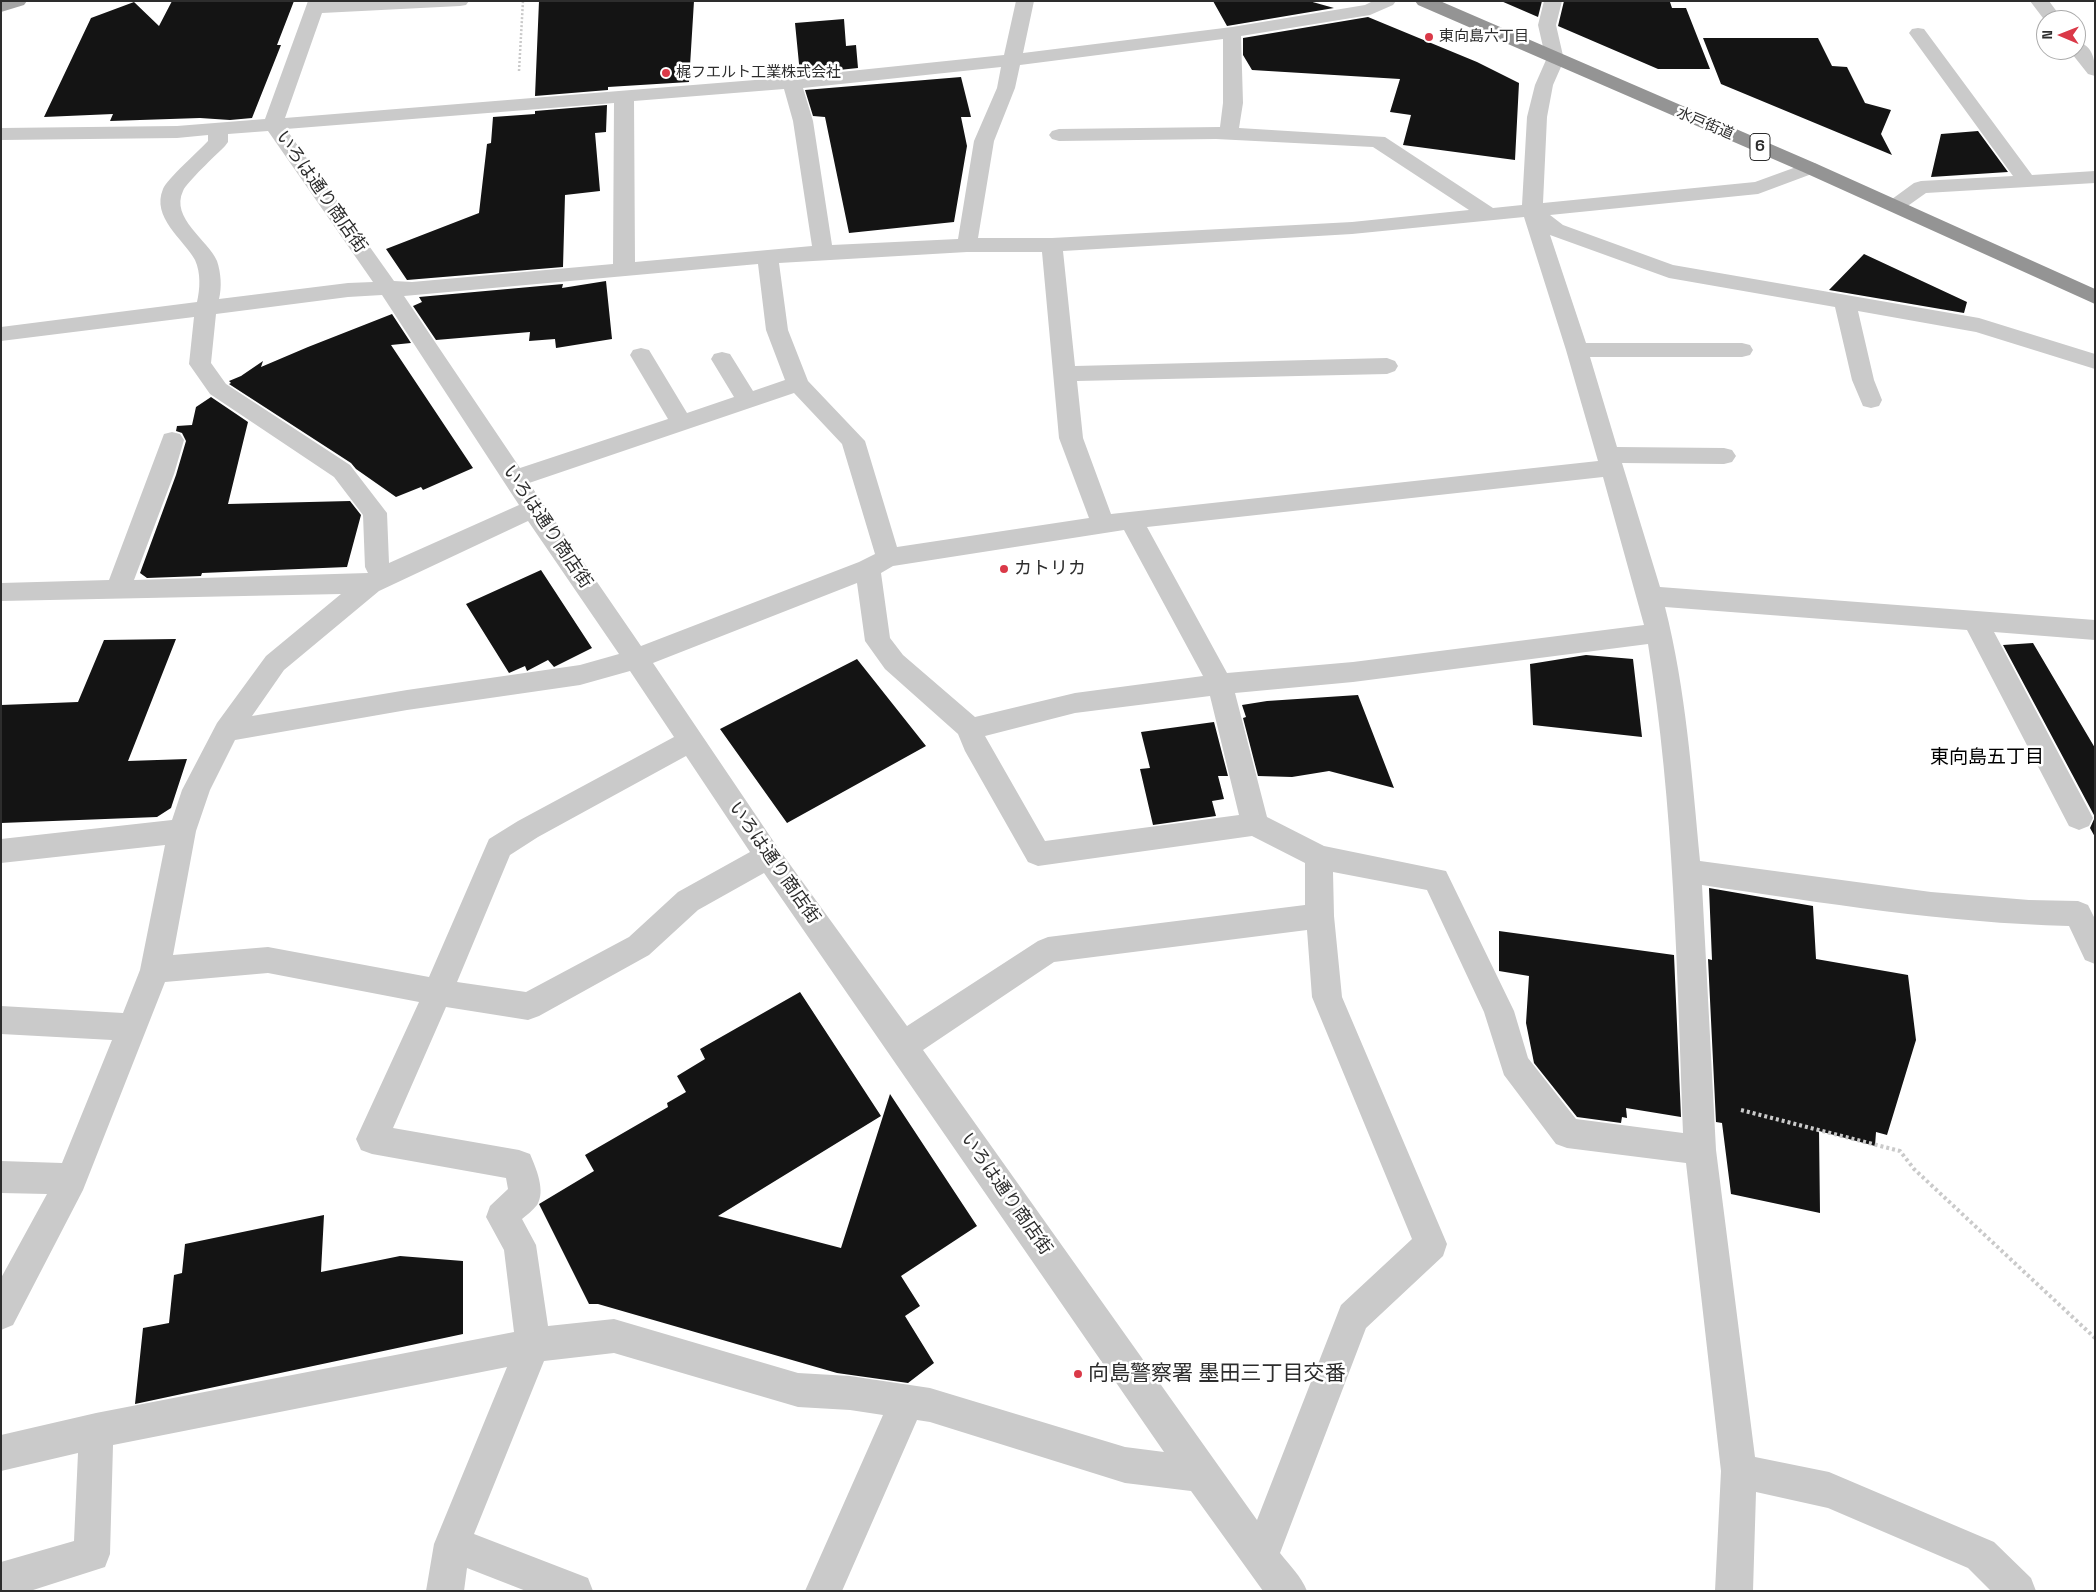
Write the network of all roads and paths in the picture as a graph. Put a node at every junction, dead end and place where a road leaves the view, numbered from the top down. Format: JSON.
{"nodes":[{"id":1,"x":18,"y":1,"type":"edge"},
{"id":2,"x":460,"y":1,"type":"edge"},
{"id":3,"x":523,"y":1,"type":"edge"},
{"id":4,"x":1024,"y":1,"type":"edge"},
{"id":5,"x":1387,"y":1,"type":"edge"},
{"id":6,"x":1424,"y":1,"type":"edge"},
{"id":7,"x":1553,"y":1,"type":"edge"},
{"id":8,"x":432,"y":2,"type":"edge"},
{"id":9,"x":316,"y":4,"type":"edge"},
{"id":10,"x":1,"y":8,"type":"edge"},
{"id":11,"x":1232,"y":32,"type":"junction"},
{"id":12,"x":1918,"y":33,"type":"dead end"},
{"id":13,"x":1013,"y":60,"type":"junction"},
{"id":14,"x":1555,"y":60,"type":"junction"},
{"id":15,"x":792,"y":82,"type":"junction"},
{"id":16,"x":624,"y":97,"type":"junction"},
{"id":17,"x":517,"y":104,"type":"junction"},
{"id":18,"x":273,"y":124,"type":"junction"},
{"id":19,"x":218,"y":129,"type":"junction"},
{"id":20,"x":1229,"y":133,"type":"junction"},
{"id":21,"x":1,"y":134,"type":"edge"},
{"id":22,"x":1059,"y":134,"type":"dead end"},
{"id":23,"x":1810,"y":168,"type":"junction"},
{"id":24,"x":2095,"y":177,"type":"edge"},
{"id":25,"x":2026,"y":180,"type":"junction"},
{"id":26,"x":1895,"y":206,"type":"junction"},
{"id":27,"x":1532,"y":211,"type":"junction"},
{"id":28,"x":1490,"y":214,"type":"junction"},
{"id":29,"x":967,"y":245,"type":"junction"},
{"id":30,"x":1052,"y":245,"type":"junction"},
{"id":31,"x":823,"y":252,"type":"junction"},
{"id":32,"x":768,"y":257,"type":"junction"},
{"id":33,"x":624,"y":270,"type":"junction"},
{"id":34,"x":388,"y":288,"type":"junction"},
{"id":35,"x":2095,"y":297,"type":"edge"},
{"id":36,"x":1844,"y":302,"type":"junction"},
{"id":37,"x":206,"y":309,"type":"junction"},
{"id":38,"x":1,"y":334,"type":"edge"},
{"id":39,"x":1577,"y":350,"type":"junction"},
{"id":40,"x":1742,"y":350,"type":"dead end"},
{"id":41,"x":641,"y":355,"type":"dead end"},
{"id":42,"x":722,"y":359,"type":"dead end"},
{"id":43,"x":2095,"y":362,"type":"edge"},
{"id":44,"x":1387,"y":366,"type":"dead end"},
{"id":45,"x":1065,"y":374,"type":"junction"},
{"id":46,"x":798,"y":384,"type":"junction"},
{"id":47,"x":746,"y":400,"type":"junction"},
{"id":48,"x":1871,"y":400,"type":"dead end"},
{"id":49,"x":681,"y":422,"type":"junction"},
{"id":50,"x":172,"y":440,"type":"dead end"},
{"id":51,"x":1724,"y":456,"type":"dead end"},
{"id":52,"x":1611,"y":462,"type":"junction"},
{"id":53,"x":515,"y":479,"type":"junction"},
{"id":54,"x":533,"y":509,"type":"junction"},
{"id":55,"x":1131,"y":520,"type":"junction"},
{"id":56,"x":1103,"y":524,"type":"junction"},
{"id":57,"x":878,"y":563,"type":"junction"},
{"id":58,"x":377,"y":580,"type":"junction"},
{"id":59,"x":118,"y":589,"type":"junction"},
{"id":60,"x":1,"y":592,"type":"edge"},
{"id":61,"x":1650,"y":596,"type":"junction"},
{"id":62,"x":1975,"y":621,"type":"junction"},
{"id":63,"x":2095,"y":630,"type":"edge"},
{"id":64,"x":1659,"y":633,"type":"junction"},
{"id":65,"x":636,"y":659,"type":"junction"},
{"id":66,"x":1220,"y":684,"type":"junction"},
{"id":67,"x":970,"y":729,"type":"junction"},
{"id":68,"x":226,"y":731,"type":"junction"},
{"id":69,"x":692,"y":741,"type":"junction"},
{"id":70,"x":2079,"y":818,"type":"dead end"},
{"id":71,"x":1255,"y":824,"type":"junction"},
{"id":72,"x":182,"y":830,"type":"junction"},
{"id":73,"x":1,"y":851,"type":"edge"},
{"id":74,"x":768,"y":856,"type":"junction"},
{"id":75,"x":1320,"y":857,"type":"junction"},
{"id":76,"x":1687,"y":871,"type":"junction"},
{"id":77,"x":2086,"y":914,"type":"edge"},
{"id":78,"x":1320,"y":916,"type":"junction"},
{"id":79,"x":2095,"y":951,"type":"edge"},
{"id":80,"x":155,"y":970,"type":"junction"},
{"id":81,"x":438,"y":992,"type":"junction"},
{"id":82,"x":1,"y":1020,"type":"edge"},
{"id":83,"x":132,"y":1027,"type":"junction"},
{"id":84,"x":903,"y":1046,"type":"junction"},
{"id":85,"x":1698,"y":1099,"type":"junction"},
{"id":86,"x":1700,"y":1150,"type":"junction"},
{"id":87,"x":1,"y":1177,"type":"edge"},
{"id":88,"x":72,"y":1179,"type":"junction"},
{"id":89,"x":1,"y":1313,"type":"edge"},
{"id":90,"x":2095,"y":1338,"type":"edge"},
{"id":91,"x":533,"y":1345,"type":"junction"},
{"id":92,"x":907,"y":1402,"type":"junction"},
{"id":93,"x":96,"y":1431,"type":"junction"},
{"id":94,"x":1,"y":1452,"type":"edge"},
{"id":95,"x":1739,"y":1471,"type":"junction"},
{"id":96,"x":1201,"y":1474,"type":"junction"},
{"id":97,"x":452,"y":1544,"type":"junction"},
{"id":98,"x":1261,"y":1556,"type":"junction"},
{"id":99,"x":1,"y":1581,"type":"edge"},
{"id":100,"x":445,"y":1591,"type":"edge"},
{"id":101,"x":576,"y":1591,"type":"edge"},
{"id":102,"x":823,"y":1591,"type":"edge"},
{"id":103,"x":1289,"y":1591,"type":"edge"},
{"id":104,"x":1734,"y":1591,"type":"edge"},
{"id":105,"x":2018,"y":1591,"type":"edge"}],
"edges":[{"from":1,"to":10,"type":"main road"},
{"from":2,"to":8,"type":"street"},
{"from":3,"to":17,"type":"path"},
{"from":4,"to":13,"type":"street"},
{"from":5,"to":11,"type":"street"},
{"from":6,"to":14,"type":"highway","name":"水戸街道","number":"6"},
{"from":7,"to":14,"type":"street"},
{"from":8,"to":9,"type":"street"},
{"from":9,"to":18,"type":"street"},
{"from":11,"to":13,"type":"street"},
{"from":11,"to":20,"type":"street"},
{"from":12,"to":25,"type":"street"},
{"from":13,"to":15,"type":"street"},
{"from":13,"to":29,"type":"street"},
{"from":14,"to":23,"type":"highway","name":"水戸街道","number":"6"},
{"from":14,"to":27,"type":"street"},
{"from":15,"to":16,"type":"street"},
{"from":15,"to":31,"type":"street"},
{"from":16,"to":17,"type":"street"},
{"from":16,"to":33,"type":"street"},
{"from":17,"to":18,"type":"street"},
{"from":18,"to":19,"type":"street"},
{"from":18,"to":34,"type":"street","name":"いろは通り商店街"},
{"from":19,"to":21,"type":"street"},
{"from":19,"to":37,"type":"street"},
{"from":20,"to":22,"type":"street"},
{"from":20,"to":28,"type":"street"},
{"from":23,"to":26,"type":"highway","name":"水戸街道","number":"6"},
{"from":23,"to":27,"type":"street"},
{"from":24,"to":25,"type":"street"},
{"from":25,"to":26,"type":"street"},
{"from":26,"to":35,"type":"highway","name":"水戸街道","number":"6"},
{"from":27,"to":28,"type":"street"},
{"from":27,"to":36,"type":"street"},
{"from":27,"to":39,"type":"street"},
{"from":28,"to":30,"type":"street"},
{"from":29,"to":30,"type":"street"},
{"from":29,"to":31,"type":"street"},
{"from":30,"to":45,"type":"street"},
{"from":31,"to":32,"type":"street"},
{"from":32,"to":33,"type":"street"},
{"from":32,"to":46,"type":"street"},
{"from":33,"to":34,"type":"street"},
{"from":34,"to":37,"type":"street"},
{"from":34,"to":53,"type":"street","name":"いろは通り商店街"},
{"from":36,"to":43,"type":"street"},
{"from":36,"to":48,"type":"street"},
{"from":37,"to":38,"type":"street"},
{"from":37,"to":58,"type":"street"},
{"from":39,"to":40,"type":"street"},
{"from":39,"to":52,"type":"street"},
{"from":41,"to":49,"type":"street"},
{"from":42,"to":47,"type":"street"},
{"from":44,"to":45,"type":"street"},
{"from":45,"to":56,"type":"street"},
{"from":46,"to":47,"type":"street"},
{"from":46,"to":57,"type":"street"},
{"from":47,"to":49,"type":"street"},
{"from":49,"to":53,"type":"street"},
{"from":50,"to":59,"type":"street"},
{"from":51,"to":52,"type":"street"},
{"from":52,"to":55,"type":"street"},
{"from":52,"to":61,"type":"street"},
{"from":53,"to":54,"type":"street","name":"いろは通り商店街"},
{"from":54,"to":58,"type":"street"},
{"from":54,"to":65,"type":"street","name":"いろは通り商店街"},
{"from":55,"to":56,"type":"street"},
{"from":55,"to":66,"type":"street"},
{"from":56,"to":57,"type":"street"},
{"from":57,"to":65,"type":"street"},
{"from":57,"to":67,"type":"street"},
{"from":58,"to":59,"type":"street"},
{"from":58,"to":68,"type":"street"},
{"from":59,"to":60,"type":"street"},
{"from":61,"to":62,"type":"street"},
{"from":61,"to":64,"type":"street"},
{"from":62,"to":63,"type":"street"},
{"from":62,"to":70,"type":"street"},
{"from":64,"to":66,"type":"street"},
{"from":64,"to":76,"type":"street"},
{"from":65,"to":68,"type":"street"},
{"from":65,"to":69,"type":"street","name":"いろは通り商店街"},
{"from":66,"to":67,"type":"street"},
{"from":66,"to":71,"type":"street"},
{"from":67,"to":71,"type":"street"},
{"from":68,"to":72,"type":"street"},
{"from":69,"to":74,"type":"street","name":"いろは通り商店街"},
{"from":69,"to":81,"type":"street"},
{"from":71,"to":75,"type":"street"},
{"from":72,"to":73,"type":"street"},
{"from":72,"to":80,"type":"street"},
{"from":74,"to":81,"type":"street"},
{"from":74,"to":84,"type":"street","name":"いろは通り商店街"},
{"from":75,"to":78,"type":"street"},
{"from":75,"to":86,"type":"street"},
{"from":76,"to":77,"type":"street"},
{"from":76,"to":85,"type":"street"},
{"from":77,"to":79,"type":"street"},
{"from":78,"to":84,"type":"street"},
{"from":78,"to":98,"type":"street"},
{"from":80,"to":81,"type":"street"},
{"from":80,"to":83,"type":"street"},
{"from":81,"to":91,"type":"street"},
{"from":82,"to":83,"type":"street"},
{"from":83,"to":88,"type":"street"},
{"from":84,"to":96,"type":"street","name":"いろは通り商店街"},
{"from":85,"to":86,"type":"street"},
{"from":85,"to":90,"type":"path"},
{"from":86,"to":95,"type":"street"},
{"from":87,"to":88,"type":"street"},
{"from":88,"to":89,"type":"street"},
{"from":91,"to":92,"type":"street"},
{"from":91,"to":93,"type":"street"},
{"from":91,"to":97,"type":"street"},
{"from":92,"to":96,"type":"street"},
{"from":92,"to":102,"type":"street"},
{"from":93,"to":94,"type":"street"},
{"from":93,"to":99,"type":"street"},
{"from":95,"to":104,"type":"street"},
{"from":95,"to":105,"type":"street"},
{"from":96,"to":98,"type":"street","name":"いろは通り商店街"},
{"from":97,"to":100,"type":"street"},
{"from":97,"to":101,"type":"street"},
{"from":98,"to":103,"type":"street","name":"いろは通り商店街"}]}
